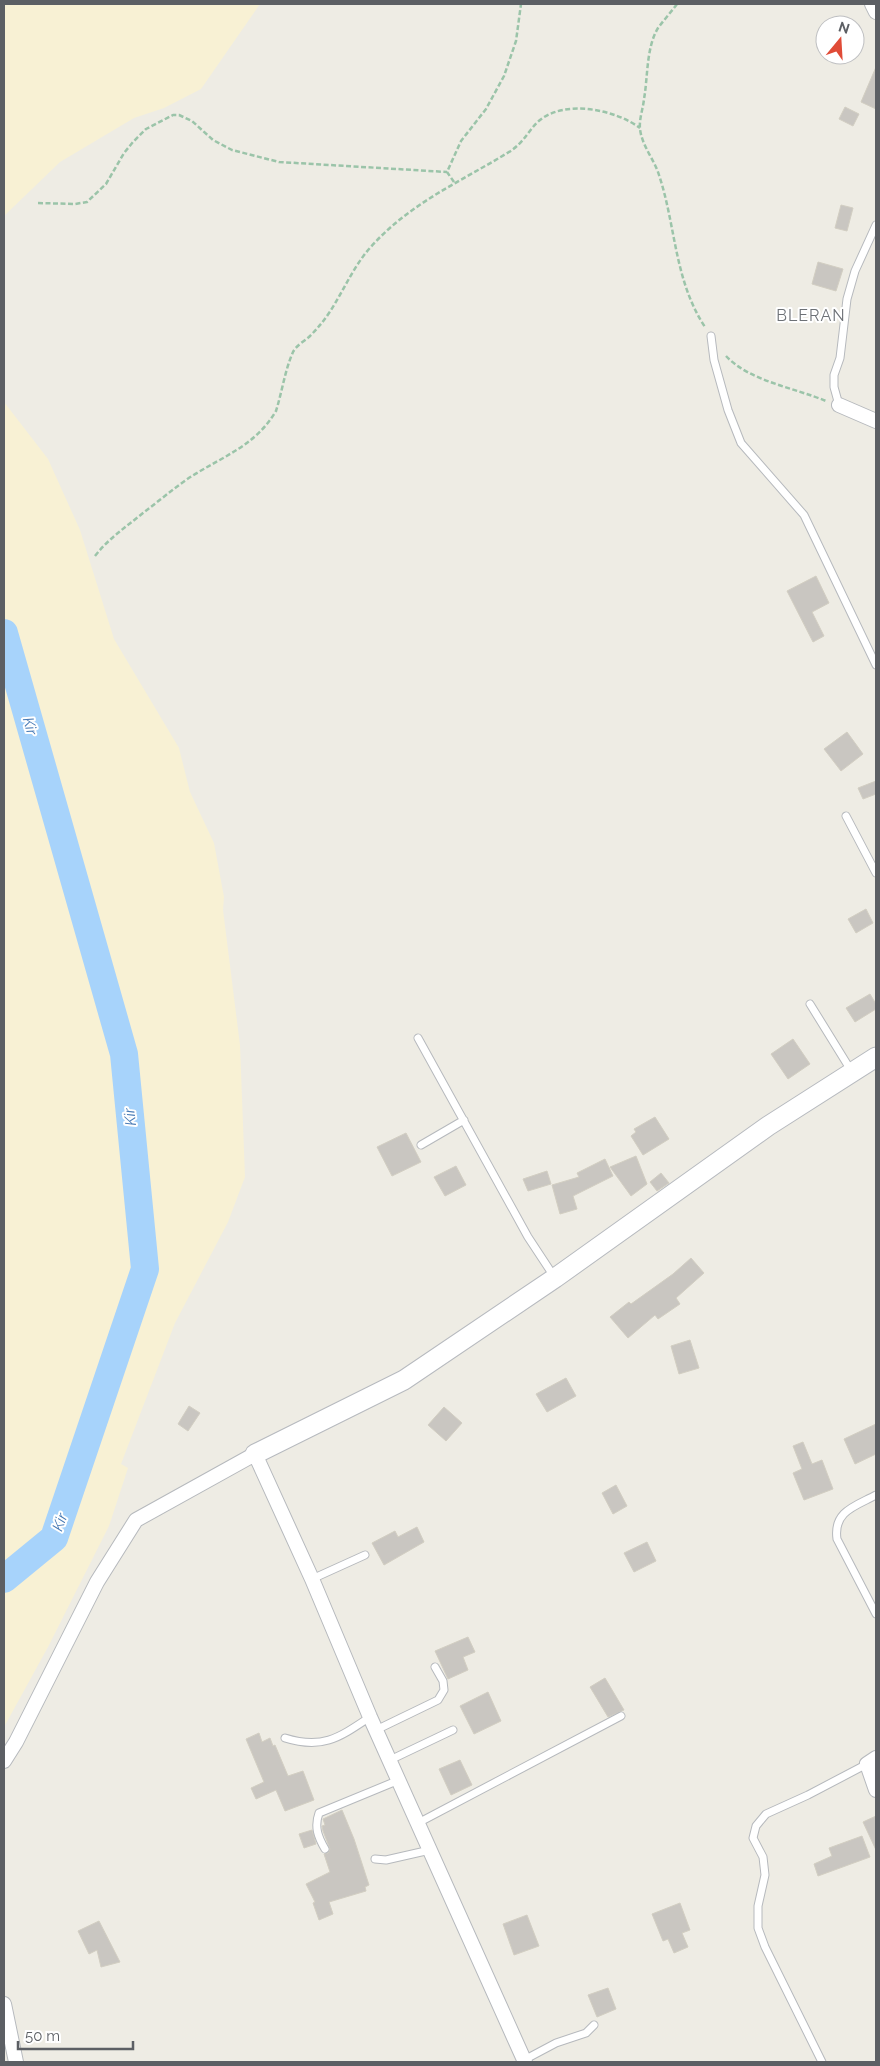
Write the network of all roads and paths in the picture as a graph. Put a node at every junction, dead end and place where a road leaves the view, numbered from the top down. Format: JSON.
{"nodes":[{"id":1,"x":521,"y":4,"type":"edge"},
{"id":2,"x":677,"y":4,"type":"edge"},
{"id":3,"x":872,"y":4,"type":"edge"},
{"id":4,"x":876,"y":12,"type":"edge"},
{"id":5,"x":640,"y":128,"type":"junction"},
{"id":6,"x":447,"y":172,"type":"junction"},
{"id":7,"x":454,"y":182,"type":"junction"},
{"id":8,"x":38,"y":203,"type":"dead end"},
{"id":9,"x":876,"y":226,"type":"edge"},
{"id":10,"x":711,"y":336,"type":"junction"},
{"id":11,"x":839,"y":405,"type":"junction"},
{"id":12,"x":876,"y":421,"type":"edge"},
{"id":13,"x":95,"y":556,"type":"dead end"},
{"id":14,"x":876,"y":665,"type":"edge"},
{"id":15,"x":846,"y":816,"type":"dead end"},
{"id":16,"x":876,"y":873,"type":"edge"},
{"id":17,"x":810,"y":1004,"type":"dead end"},
{"id":18,"x":418,"y":1038,"type":"dead end"},
{"id":19,"x":876,"y":1057,"type":"edge"},
{"id":20,"x":852,"y":1073,"type":"junction"},
{"id":21,"x":464,"y":1120,"type":"junction"},
{"id":22,"x":421,"y":1144,"type":"dead end"},
{"id":23,"x":555,"y":1278,"type":"junction"},
{"id":24,"x":255,"y":1454,"type":"junction"},
{"id":25,"x":876,"y":1495,"type":"edge"},
{"id":26,"x":365,"y":1555,"type":"dead end"},
{"id":27,"x":312,"y":1579,"type":"junction"},
{"id":28,"x":876,"y":1614,"type":"edge"},
{"id":29,"x":435,"y":1667,"type":"dead end"},
{"id":30,"x":621,"y":1716,"type":"dead end"},
{"id":31,"x":373,"y":1724,"type":"junction"},
{"id":32,"x":453,"y":1730,"type":"dead end"},
{"id":33,"x":285,"y":1738,"type":"dead end"},
{"id":34,"x":4,"y":1760,"type":"edge"},
{"id":35,"x":390,"y":1760,"type":"junction"},
{"id":36,"x":872,"y":1761,"type":"edge"},
{"id":37,"x":399,"y":1780,"type":"junction"},
{"id":38,"x":876,"y":1790,"type":"edge"},
{"id":39,"x":418,"y":1823,"type":"junction"},
{"id":40,"x":325,"y":1849,"type":"dead end"},
{"id":41,"x":430,"y":1850,"type":"junction"},
{"id":42,"x":375,"y":1859,"type":"dead end"},
{"id":43,"x":4,"y":2004,"type":"edge"},
{"id":44,"x":594,"y":2025,"type":"dead end"},
{"id":45,"x":525,"y":2061,"type":"edge"},
{"id":46,"x":16,"y":2062,"type":"edge"},
{"id":47,"x":822,"y":2062,"type":"edge"}],
"edges":[{"from":1,"to":6,"type":"path"},
{"from":2,"to":5,"type":"path"},
{"from":3,"to":4,"type":"street"},
{"from":5,"to":7,"type":"path"},
{"from":5,"to":10,"type":"path"},
{"from":6,"to":7,"type":"path"},
{"from":6,"to":8,"type":"path"},
{"from":7,"to":13,"type":"path"},
{"from":9,"to":11,"type":"lane"},
{"from":10,"to":11,"type":"path"},
{"from":10,"to":14,"type":"lane"},
{"from":11,"to":12,"type":"street"},
{"from":15,"to":16,"type":"lane"},
{"from":17,"to":20,"type":"lane"},
{"from":18,"to":21,"type":"lane"},
{"from":19,"to":20,"type":"street"},
{"from":20,"to":23,"type":"street"},
{"from":21,"to":22,"type":"lane"},
{"from":21,"to":23,"type":"lane"},
{"from":23,"to":24,"type":"street"},
{"from":24,"to":27,"type":"street"},
{"from":24,"to":34,"type":"street"},
{"from":25,"to":28,"type":"lane"},
{"from":26,"to":27,"type":"lane"},
{"from":27,"to":31,"type":"street"},
{"from":29,"to":31,"type":"lane"},
{"from":30,"to":39,"type":"lane"},
{"from":31,"to":33,"type":"lane"},
{"from":31,"to":35,"type":"street"},
{"from":32,"to":35,"type":"lane"},
{"from":35,"to":37,"type":"street"},
{"from":36,"to":38,"type":"street"},
{"from":36,"to":47,"type":"lane"},
{"from":37,"to":39,"type":"street"},
{"from":37,"to":40,"type":"lane"},
{"from":39,"to":41,"type":"street"},
{"from":41,"to":42,"type":"lane"},
{"from":41,"to":45,"type":"street"},
{"from":43,"to":46,"type":"street"},
{"from":44,"to":45,"type":"lane"}]}
